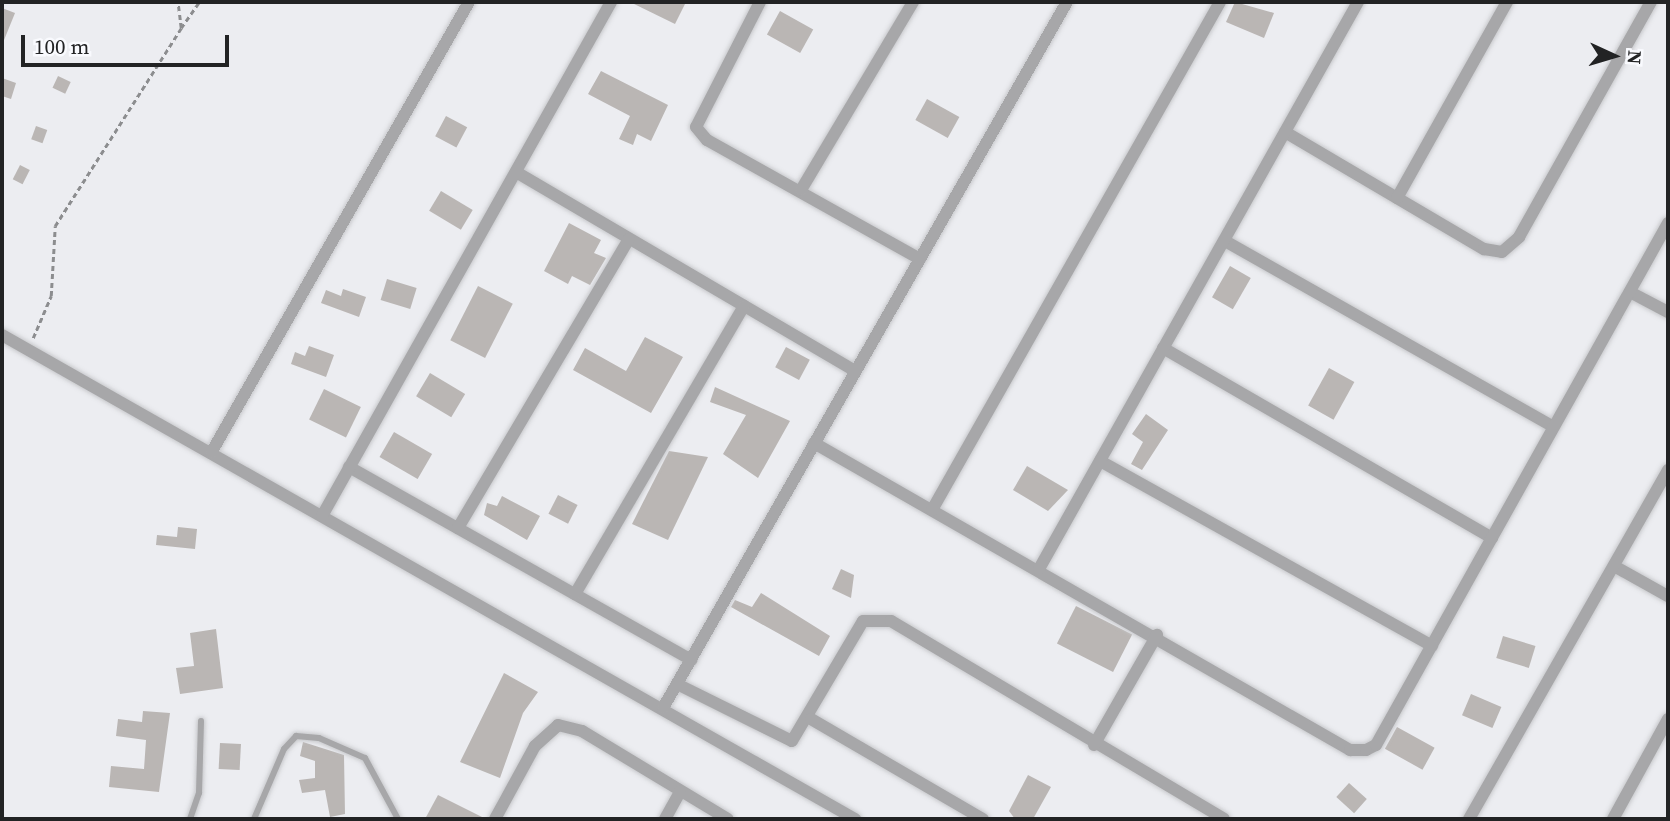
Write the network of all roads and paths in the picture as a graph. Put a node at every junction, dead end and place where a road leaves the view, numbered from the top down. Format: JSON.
{"nodes":[{"id":1,"x":178,"y":2,"type":"edge"},
{"id":2,"x":199,"y":2,"type":"edge"},
{"id":3,"x":469,"y":2,"type":"edge"},
{"id":4,"x":611,"y":2,"type":"edge"},
{"id":5,"x":760,"y":2,"type":"edge"},
{"id":6,"x":913,"y":2,"type":"edge"},
{"id":7,"x":1067,"y":2,"type":"edge"},
{"id":8,"x":1220,"y":2,"type":"edge"},
{"id":9,"x":1358,"y":2,"type":"edge"},
{"id":10,"x":1507,"y":2,"type":"edge"},
{"id":11,"x":1650,"y":2,"type":"edge"},
{"id":12,"x":181,"y":28,"type":"junction"},
{"id":13,"x":1284,"y":132,"type":"junction"},
{"id":14,"x":516,"y":172,"type":"junction"},
{"id":15,"x":801,"y":190,"type":"junction"},
{"id":16,"x":1397,"y":198,"type":"junction"},
{"id":17,"x":1668,"y":223,"type":"edge"},
{"id":18,"x":629,"y":239,"type":"junction"},
{"id":19,"x":1225,"y":241,"type":"junction"},
{"id":20,"x":920,"y":259,"type":"junction"},
{"id":21,"x":1630,"y":292,"type":"junction"},
{"id":22,"x":744,"y":306,"type":"junction"},
{"id":23,"x":1668,"y":312,"type":"edge"},
{"id":24,"x":2,"y":335,"type":"edge"},
{"id":25,"x":1163,"y":348,"type":"junction"},
{"id":26,"x":27,"y":349,"type":"junction"},
{"id":27,"x":855,"y":371,"type":"junction"},
{"id":28,"x":1552,"y":426,"type":"junction"},
{"id":29,"x":814,"y":443,"type":"junction"},
{"id":30,"x":211,"y":453,"type":"junction"},
{"id":31,"x":1100,"y":460,"type":"junction"},
{"id":32,"x":349,"y":467,"type":"junction"},
{"id":33,"x":1668,"y":470,"type":"edge"},
{"id":34,"x":932,"y":510,"type":"junction"},
{"id":35,"x":321,"y":516,"type":"junction"},
{"id":36,"x":458,"y":528,"type":"junction"},
{"id":37,"x":1492,"y":538,"type":"junction"},
{"id":38,"x":1614,"y":566,"type":"junction"},
{"id":39,"x":1039,"y":569,"type":"junction"},
{"id":40,"x":575,"y":594,"type":"junction"},
{"id":41,"x":1668,"y":596,"type":"edge"},
{"id":42,"x":1157,"y":635,"type":"junction"},
{"id":43,"x":1432,"y":646,"type":"junction"},
{"id":44,"x":691,"y":660,"type":"junction"},
{"id":45,"x":677,"y":684,"type":"junction"},
{"id":46,"x":663,"y":708,"type":"junction"},
{"id":47,"x":811,"y":719,"type":"junction"},
{"id":48,"x":1668,"y":719,"type":"edge"},
{"id":49,"x":201,"y":721,"type":"dead end"},
{"id":50,"x":1094,"y":745,"type":"junction"},
{"id":51,"x":680,"y":792,"type":"junction"},
{"id":52,"x":190,"y":819,"type":"edge"},
{"id":53,"x":254,"y":819,"type":"edge"},
{"id":54,"x":398,"y":819,"type":"edge"},
{"id":55,"x":495,"y":819,"type":"edge"},
{"id":56,"x":666,"y":819,"type":"edge"},
{"id":57,"x":728,"y":819,"type":"edge"},
{"id":58,"x":855,"y":819,"type":"edge"},
{"id":59,"x":984,"y":819,"type":"edge"},
{"id":60,"x":1224,"y":819,"type":"edge"},
{"id":61,"x":1469,"y":819,"type":"edge"},
{"id":62,"x":1613,"y":819,"type":"edge"}],
"edges":[{"from":1,"to":12,"type":"path"},
{"from":2,"to":12,"type":"path"},
{"from":3,"to":30,"type":"street"},
{"from":4,"to":14,"type":"street"},
{"from":5,"to":15,"type":"street"},
{"from":6,"to":15,"type":"street"},
{"from":7,"to":20,"type":"street"},
{"from":8,"to":34,"type":"street"},
{"from":9,"to":13,"type":"street"},
{"from":10,"to":16,"type":"street"},
{"from":11,"to":16,"type":"street"},
{"from":12,"to":26,"type":"path"},
{"from":13,"to":16,"type":"street"},
{"from":13,"to":19,"type":"street"},
{"from":14,"to":18,"type":"street"},
{"from":14,"to":32,"type":"street"},
{"from":15,"to":20,"type":"street"},
{"from":17,"to":21,"type":"street"},
{"from":18,"to":22,"type":"street"},
{"from":18,"to":36,"type":"street"},
{"from":19,"to":25,"type":"street"},
{"from":19,"to":28,"type":"street"},
{"from":20,"to":27,"type":"street"},
{"from":21,"to":23,"type":"street"},
{"from":21,"to":28,"type":"street"},
{"from":22,"to":27,"type":"street"},
{"from":22,"to":40,"type":"street"},
{"from":24,"to":26,"type":"street"},
{"from":25,"to":31,"type":"street"},
{"from":25,"to":37,"type":"street"},
{"from":26,"to":30,"type":"street"},
{"from":27,"to":29,"type":"street"},
{"from":28,"to":37,"type":"street"},
{"from":29,"to":34,"type":"street"},
{"from":29,"to":44,"type":"street"},
{"from":30,"to":35,"type":"street"},
{"from":31,"to":39,"type":"street"},
{"from":31,"to":43,"type":"street"},
{"from":32,"to":35,"type":"street"},
{"from":32,"to":36,"type":"street"},
{"from":33,"to":38,"type":"street"},
{"from":34,"to":39,"type":"street"},
{"from":35,"to":46,"type":"street"},
{"from":36,"to":40,"type":"street"},
{"from":37,"to":43,"type":"street"},
{"from":38,"to":41,"type":"street"},
{"from":38,"to":61,"type":"street"},
{"from":39,"to":42,"type":"street"},
{"from":40,"to":44,"type":"street"},
{"from":42,"to":43,"type":"street"},
{"from":42,"to":50,"type":"street"},
{"from":44,"to":45,"type":"street"},
{"from":45,"to":46,"type":"street"},
{"from":45,"to":47,"type":"street"},
{"from":46,"to":58,"type":"street"},
{"from":47,"to":50,"type":"street"},
{"from":47,"to":59,"type":"street"},
{"from":48,"to":62,"type":"street"},
{"from":49,"to":52,"type":"lane"},
{"from":50,"to":60,"type":"street"},
{"from":51,"to":55,"type":"street"},
{"from":51,"to":56,"type":"street"},
{"from":51,"to":57,"type":"street"},
{"from":53,"to":54,"type":"lane"}]}
